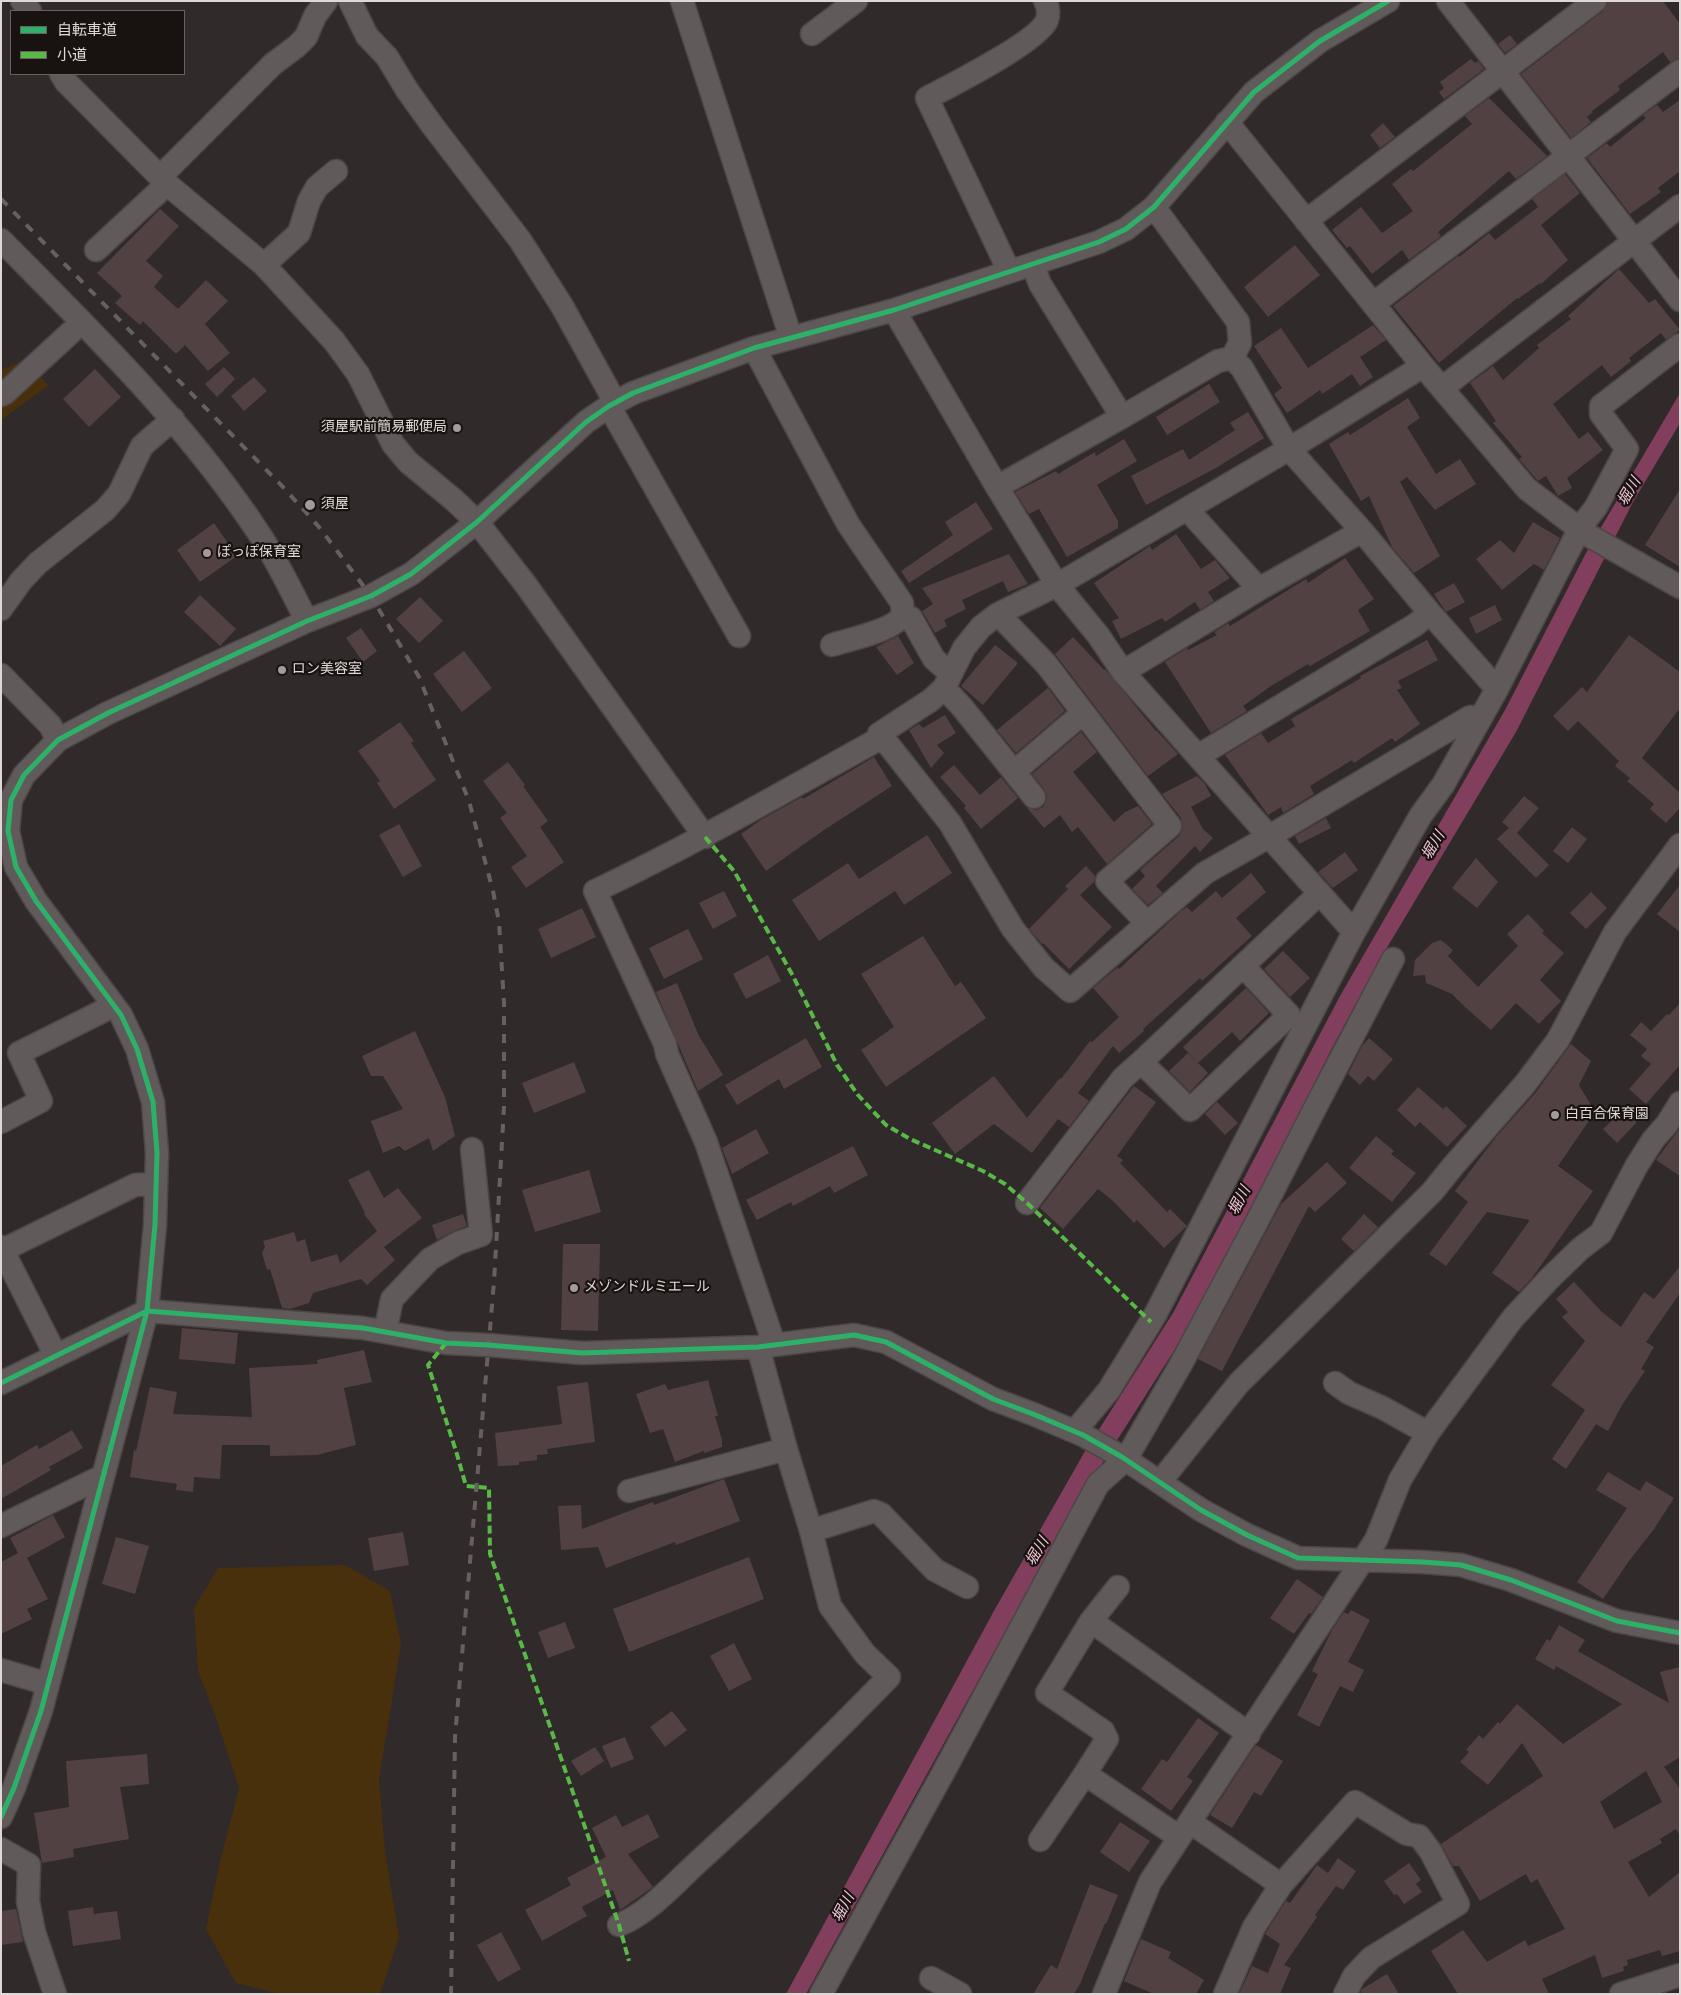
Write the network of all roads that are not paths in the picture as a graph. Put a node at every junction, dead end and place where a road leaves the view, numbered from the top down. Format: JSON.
{"nodes":[{"id":1,"x":326,"y":1,"type":"edge"},
{"id":2,"x":350,"y":1,"type":"edge"},
{"id":3,"x":682,"y":1,"type":"edge"},
{"id":4,"x":856,"y":1,"type":"edge"},
{"id":5,"x":1045,"y":1,"type":"edge"},
{"id":6,"x":1388,"y":1,"type":"edge"},
{"id":7,"x":1448,"y":1,"type":"edge"},
{"id":8,"x":1594,"y":1,"type":"edge"},
{"id":9,"x":812,"y":34,"type":"dead end"},
{"id":10,"x":1502,"y":71,"type":"junction"},
{"id":11,"x":1680,"y":71,"type":"edge"},
{"id":12,"x":62,"y":75,"type":"edge"},
{"id":13,"x":1227,"y":122,"type":"junction"},
{"id":14,"x":1568,"y":156,"type":"junction"},
{"id":15,"x":336,"y":171,"type":"dead end"},
{"id":16,"x":164,"y":180,"type":"junction"},
{"id":17,"x":1680,"y":206,"type":"edge"},
{"id":18,"x":1154,"y":207,"type":"junction"},
{"id":19,"x":1306,"y":221,"type":"junction"},
{"id":20,"x":1,"y":240,"type":"edge"},
{"id":21,"x":1635,"y":240,"type":"junction"},
{"id":22,"x":96,"y":250,"type":"dead end"},
{"id":23,"x":264,"y":265,"type":"junction"},
{"id":24,"x":1033,"y":265,"type":"junction"},
{"id":25,"x":1009,"y":271,"type":"junction"},
{"id":26,"x":1680,"y":300,"type":"edge"},
{"id":27,"x":1373,"y":304,"type":"junction"},
{"id":28,"x":894,"y":310,"type":"junction"},
{"id":29,"x":81,"y":323,"type":"junction"},
{"id":30,"x":791,"y":338,"type":"junction"},
{"id":31,"x":1680,"y":344,"type":"edge"},
{"id":32,"x":754,"y":348,"type":"junction"},
{"id":33,"x":1232,"y":358,"type":"junction"},
{"id":34,"x":1423,"y":366,"type":"junction"},
{"id":35,"x":1442,"y":388,"type":"junction"},
{"id":36,"x":1,"y":395,"type":"edge"},
{"id":37,"x":612,"y":404,"type":"junction"},
{"id":38,"x":1122,"y":417,"type":"junction"},
{"id":39,"x":173,"y":419,"type":"junction"},
{"id":40,"x":1288,"y":449,"type":"junction"},
{"id":41,"x":997,"y":487,"type":"junction"},
{"id":42,"x":1187,"y":509,"type":"junction"},
{"id":43,"x":476,"y":522,"type":"junction"},
{"id":44,"x":1362,"y":531,"type":"junction"},
{"id":45,"x":1583,"y":531,"type":"junction"},
{"id":46,"x":1057,"y":585,"type":"junction"},
{"id":47,"x":1680,"y":587,"type":"edge"},
{"id":48,"x":1259,"y":589,"type":"junction"},
{"id":49,"x":1,"y":609,"type":"edge"},
{"id":50,"x":1430,"y":613,"type":"junction"},
{"id":51,"x":903,"y":614,"type":"junction"},
{"id":52,"x":998,"y":614,"type":"junction"},
{"id":53,"x":307,"y":621,"type":"junction"},
{"id":54,"x":739,"y":636,"type":"dead end"},
{"id":55,"x":832,"y":645,"type":"dead end"},
{"id":56,"x":1123,"y":672,"type":"junction"},
{"id":57,"x":1,"y":675,"type":"edge"},
{"id":58,"x":948,"y":681,"type":"junction"},
{"id":59,"x":1497,"y":689,"type":"junction"},
{"id":60,"x":1083,"y":713,"type":"junction"},
{"id":61,"x":1480,"y":718,"type":"junction"},
{"id":62,"x":879,"y":738,"type":"junction"},
{"id":63,"x":58,"y":740,"type":"junction"},
{"id":64,"x":1198,"y":756,"type":"junction"},
{"id":65,"x":1014,"y":771,"type":"junction"},
{"id":66,"x":1034,"y":797,"type":"dead end"},
{"id":67,"x":5,"y":831,"type":"edge"},
{"id":68,"x":1270,"y":836,"type":"junction"},
{"id":69,"x":705,"y":837,"type":"junction"},
{"id":70,"x":1680,"y":845,"type":"edge"},
{"id":71,"x":1320,"y":892,"type":"junction"},
{"id":72,"x":1147,"y":923,"type":"junction"},
{"id":73,"x":1354,"y":932,"type":"junction"},
{"id":74,"x":1393,"y":958,"type":"dead end"},
{"id":75,"x":1243,"y":966,"type":"junction"},
{"id":76,"x":113,"y":1004,"type":"junction"},
{"id":77,"x":1141,"y":1062,"type":"junction"},
{"id":78,"x":1680,"y":1102,"type":"edge"},
{"id":79,"x":1,"y":1122,"type":"edge"},
{"id":80,"x":472,"y":1149,"type":"dead end"},
{"id":81,"x":156,"y":1184,"type":"junction"},
{"id":82,"x":1027,"y":1203,"type":"dead end"},
{"id":83,"x":2,"y":1250,"type":"edge"},
{"id":84,"x":146,"y":1311,"type":"junction"},
{"id":85,"x":385,"y":1332,"type":"junction"},
{"id":86,"x":766,"y":1346,"type":"junction"},
{"id":87,"x":56,"y":1356,"type":"junction"},
{"id":88,"x":1,"y":1383,"type":"edge"},
{"id":89,"x":1335,"y":1383,"type":"dead end"},
{"id":90,"x":1079,"y":1433,"type":"junction"},
{"id":91,"x":1428,"y":1433,"type":"junction"},
{"id":92,"x":786,"y":1449,"type":"junction"},
{"id":93,"x":1124,"y":1458,"type":"junction"},
{"id":94,"x":103,"y":1476,"type":"junction"},
{"id":95,"x":1160,"y":1482,"type":"junction"},
{"id":96,"x":629,"y":1491,"type":"dead end"},
{"id":97,"x":1,"y":1526,"type":"edge"},
{"id":98,"x":811,"y":1531,"type":"junction"},
{"id":99,"x":1362,"y":1560,"type":"junction"},
{"id":100,"x":1118,"y":1587,"type":"dead end"},
{"id":101,"x":967,"y":1588,"type":"dead end"},
{"id":102,"x":1090,"y":1621,"type":"junction"},
{"id":103,"x":1680,"y":1633,"type":"edge"},
{"id":104,"x":1,"y":1670,"type":"edge"},
{"id":105,"x":48,"y":1684,"type":"junction"},
{"id":106,"x":1249,"y":1734,"type":"junction"},
{"id":107,"x":1085,"y":1774,"type":"junction"},
{"id":108,"x":1,"y":1817,"type":"edge"},
{"id":109,"x":1184,"y":1830,"type":"junction"},
{"id":110,"x":1040,"y":1840,"type":"dead end"},
{"id":111,"x":1,"y":1849,"type":"edge"},
{"id":112,"x":1281,"y":1885,"type":"junction"},
{"id":113,"x":619,"y":1925,"type":"dead end"},
{"id":114,"x":1680,"y":1975,"type":"edge"},
{"id":115,"x":931,"y":1978,"type":"dead end"},
{"id":116,"x":55,"y":1994,"type":"edge"},
{"id":117,"x":821,"y":1994,"type":"edge"},
{"id":118,"x":960,"y":1994,"type":"edge"},
{"id":119,"x":1104,"y":1994,"type":"edge"},
{"id":120,"x":1225,"y":1994,"type":"edge"},
{"id":121,"x":1345,"y":1994,"type":"edge"},
{"id":122,"x":1621,"y":1994,"type":"edge"}],
"edges":[{"from":1,"to":16,"type":"street"},
{"from":2,"to":37,"type":"street"},
{"from":3,"to":30,"type":"street"},
{"from":4,"to":9,"type":"street"},
{"from":5,"to":25,"type":"street"},
{"from":6,"to":13,"type":"street"},
{"from":7,"to":10,"type":"street"},
{"from":8,"to":10,"type":"street"},
{"from":10,"to":14,"type":"street"},
{"from":10,"to":19,"type":"street"},
{"from":11,"to":14,"type":"street"},
{"from":12,"to":16,"type":"street"},
{"from":13,"to":18,"type":"street"},
{"from":13,"to":19,"type":"street"},
{"from":14,"to":21,"type":"street"},
{"from":14,"to":27,"type":"street"},
{"from":15,"to":23,"type":"street"},
{"from":16,"to":22,"type":"street"},
{"from":16,"to":23,"type":"street"},
{"from":17,"to":21,"type":"street"},
{"from":18,"to":24,"type":"street"},
{"from":18,"to":33,"type":"street"},
{"from":19,"to":27,"type":"street"},
{"from":20,"to":29,"type":"street"},
{"from":21,"to":26,"type":"street"},
{"from":21,"to":35,"type":"street"},
{"from":23,"to":43,"type":"street"},
{"from":24,"to":25,"type":"street"},
{"from":24,"to":38,"type":"street"},
{"from":25,"to":28,"type":"street"},
{"from":27,"to":34,"type":"street"},
{"from":28,"to":30,"type":"street"},
{"from":28,"to":41,"type":"street"},
{"from":29,"to":36,"type":"street"},
{"from":29,"to":39,"type":"street"},
{"from":30,"to":32,"type":"street"},
{"from":31,"to":45,"type":"street"},
{"from":32,"to":37,"type":"street"},
{"from":32,"to":51,"type":"street"},
{"from":33,"to":38,"type":"street"},
{"from":33,"to":40,"type":"street"},
{"from":34,"to":35,"type":"street"},
{"from":34,"to":40,"type":"street"},
{"from":35,"to":45,"type":"street"},
{"from":37,"to":43,"type":"street"},
{"from":37,"to":54,"type":"street"},
{"from":38,"to":41,"type":"street"},
{"from":39,"to":49,"type":"street"},
{"from":39,"to":53,"type":"street"},
{"from":40,"to":42,"type":"street"},
{"from":40,"to":44,"type":"street"},
{"from":41,"to":46,"type":"street"},
{"from":42,"to":46,"type":"street"},
{"from":42,"to":48,"type":"street"},
{"from":43,"to":53,"type":"street"},
{"from":43,"to":69,"type":"street"},
{"from":44,"to":48,"type":"street"},
{"from":44,"to":50,"type":"street"},
{"from":45,"to":47,"type":"street"},
{"from":45,"to":59,"type":"street"},
{"from":46,"to":52,"type":"street"},
{"from":46,"to":56,"type":"street"},
{"from":48,"to":56,"type":"street"},
{"from":50,"to":59,"type":"street"},
{"from":50,"to":64,"type":"street"},
{"from":51,"to":55,"type":"street"},
{"from":51,"to":58,"type":"street"},
{"from":52,"to":58,"type":"street"},
{"from":52,"to":60,"type":"street"},
{"from":53,"to":63,"type":"street"},
{"from":56,"to":64,"type":"street"},
{"from":57,"to":63,"type":"street"},
{"from":58,"to":62,"type":"street"},
{"from":58,"to":65,"type":"street"},
{"from":59,"to":61,"type":"street"},
{"from":60,"to":65,"type":"street"},
{"from":60,"to":72,"type":"street"},
{"from":61,"to":68,"type":"street"},
{"from":61,"to":73,"type":"street"},
{"from":62,"to":69,"type":"street"},
{"from":62,"to":72,"type":"street"},
{"from":63,"to":67,"type":"street"},
{"from":64,"to":68,"type":"street"},
{"from":65,"to":66,"type":"street"},
{"from":67,"to":76,"type":"street"},
{"from":68,"to":71,"type":"street"},
{"from":68,"to":72,"type":"street"},
{"from":69,"to":86,"type":"street"},
{"from":70,"to":95,"type":"street"},
{"from":71,"to":73,"type":"street"},
{"from":71,"to":75,"type":"street"},
{"from":73,"to":90,"type":"street"},
{"from":74,"to":93,"type":"street"},
{"from":75,"to":77,"type":"street"},
{"from":75,"to":77,"type":"street"},
{"from":76,"to":79,"type":"street"},
{"from":76,"to":81,"type":"street"},
{"from":77,"to":82,"type":"street"},
{"from":78,"to":91,"type":"street"},
{"from":80,"to":85,"type":"street"},
{"from":81,"to":83,"type":"street"},
{"from":81,"to":84,"type":"street"},
{"from":83,"to":87,"type":"street"},
{"from":84,"to":85,"type":"street"},
{"from":84,"to":87,"type":"street"},
{"from":84,"to":94,"type":"street"},
{"from":85,"to":86,"type":"street"},
{"from":86,"to":90,"type":"street"},
{"from":86,"to":92,"type":"street"},
{"from":87,"to":88,"type":"street"},
{"from":89,"to":91,"type":"street"},
{"from":90,"to":93,"type":"street"},
{"from":91,"to":99,"type":"street"},
{"from":92,"to":96,"type":"street"},
{"from":92,"to":98,"type":"street"},
{"from":93,"to":95,"type":"street"},
{"from":93,"to":117,"type":"street"},
{"from":94,"to":97,"type":"street"},
{"from":94,"to":105,"type":"street"},
{"from":95,"to":99,"type":"street"},
{"from":98,"to":101,"type":"street"},
{"from":98,"to":113,"type":"street"},
{"from":99,"to":103,"type":"street"},
{"from":99,"to":106,"type":"street"},
{"from":100,"to":102,"type":"street"},
{"from":102,"to":106,"type":"street"},
{"from":102,"to":107,"type":"street"},
{"from":104,"to":105,"type":"street"},
{"from":105,"to":108,"type":"street"},
{"from":106,"to":109,"type":"street"},
{"from":107,"to":109,"type":"street"},
{"from":107,"to":110,"type":"street"},
{"from":109,"to":112,"type":"street"},
{"from":109,"to":119,"type":"street"},
{"from":111,"to":116,"type":"street"},
{"from":112,"to":120,"type":"street"},
{"from":112,"to":121,"type":"street"},
{"from":114,"to":122,"type":"street"},
{"from":115,"to":118,"type":"street"}]}
